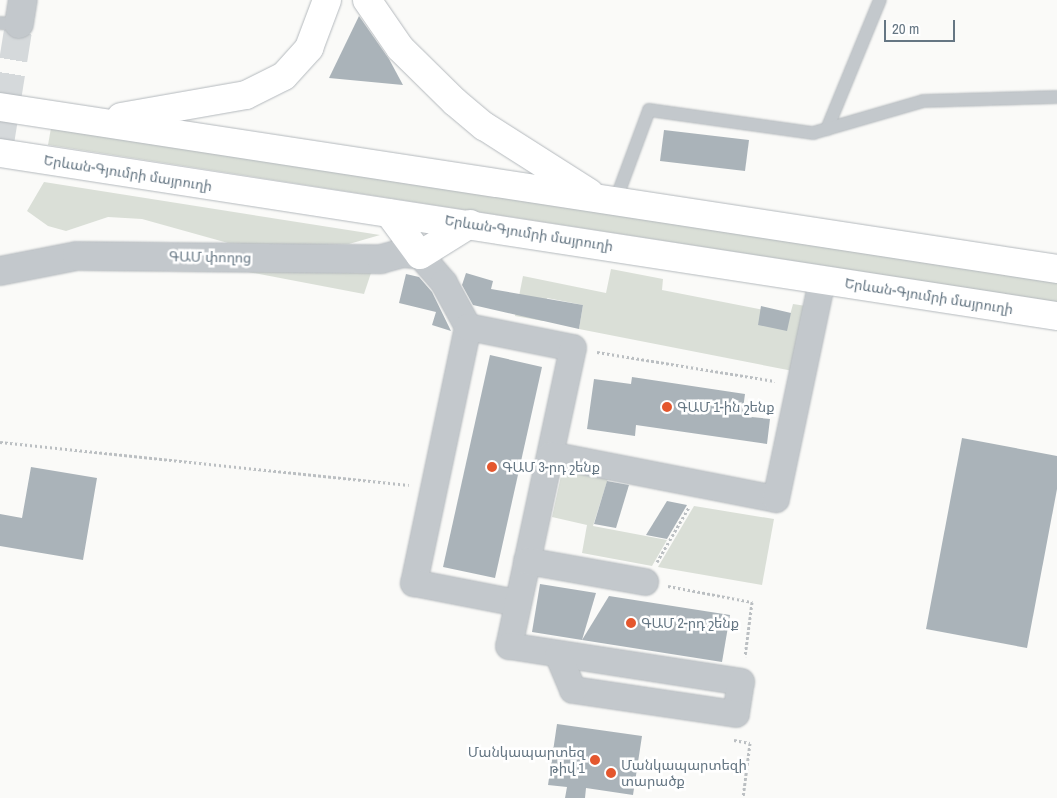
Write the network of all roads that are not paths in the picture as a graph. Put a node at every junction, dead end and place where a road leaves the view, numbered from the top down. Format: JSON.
{"nodes":[{"id":1,"x":327,"y":0,"type":"edge"},
{"id":2,"x":366,"y":0,"type":"edge"},
{"id":3,"x":880,"y":0,"type":"edge"},
{"id":4,"x":1057,"y":97,"type":"edge"},
{"id":5,"x":0,"y":107,"type":"edge"},
{"id":6,"x":100,"y":120,"type":"junction"},
{"id":7,"x":827,"y":129,"type":"junction"},
{"id":8,"x":0,"y":153,"type":"edge"},
{"id":9,"x":607,"y":200,"type":"junction"},
{"id":10,"x":389,"y":213,"type":"junction"},
{"id":11,"x":470,"y":224,"type":"junction"},
{"id":12,"x":420,"y":255,"type":"junction"},
{"id":13,"x":1057,"y":269,"type":"edge"},
{"id":14,"x":0,"y":271,"type":"edge"},
{"id":15,"x":822,"y":280,"type":"junction"},
{"id":16,"x":1057,"y":316,"type":"edge"},
{"id":17,"x":468,"y":327,"type":"junction"},
{"id":18,"x":550,"y":455,"type":"junction"},
{"id":19,"x":528,"y":561,"type":"junction"},
{"id":20,"x":646,"y":582,"type":"road end"},
{"id":21,"x":517,"y":603,"type":"junction"},
{"id":22,"x":558,"y":655,"type":"junction"}],
"edges":[{"from":1,"to":6,"type":"highway"},
{"from":2,"to":9,"type":"highway"},
{"from":3,"to":7,"type":"lane"},
{"from":4,"to":7,"type":"lane"},
{"from":5,"to":6,"type":"highway"},
{"from":6,"to":9,"type":"highway"},
{"from":7,"to":9,"type":"lane"},
{"from":8,"to":10,"type":"highway","name":"Երևան-Գյումրի մայրուղի"},
{"from":9,"to":13,"type":"highway"},
{"from":10,"to":11,"type":"highway","name":"Երևան-Գյումրի մայրուղի"},
{"from":10,"to":12,"type":"highway"},
{"from":11,"to":12,"type":"highway"},
{"from":11,"to":15,"type":"highway","name":"Երևան-Գյումրի մայրուղի"},
{"from":12,"to":14,"type":"street","name":"ԳԱՄ փողոց"},
{"from":12,"to":17,"type":"street"},
{"from":15,"to":16,"type":"highway","name":"Երևան-Գյումրի մայրուղի"},
{"from":15,"to":18,"type":"street"},
{"from":17,"to":18,"type":"street"},
{"from":17,"to":21,"type":"street"},
{"from":18,"to":19,"type":"street"},
{"from":19,"to":20,"type":"street"},
{"from":19,"to":21,"type":"street"},
{"from":21,"to":22,"type":"street"},
{"from":22,"to":22,"type":"street"}]}
